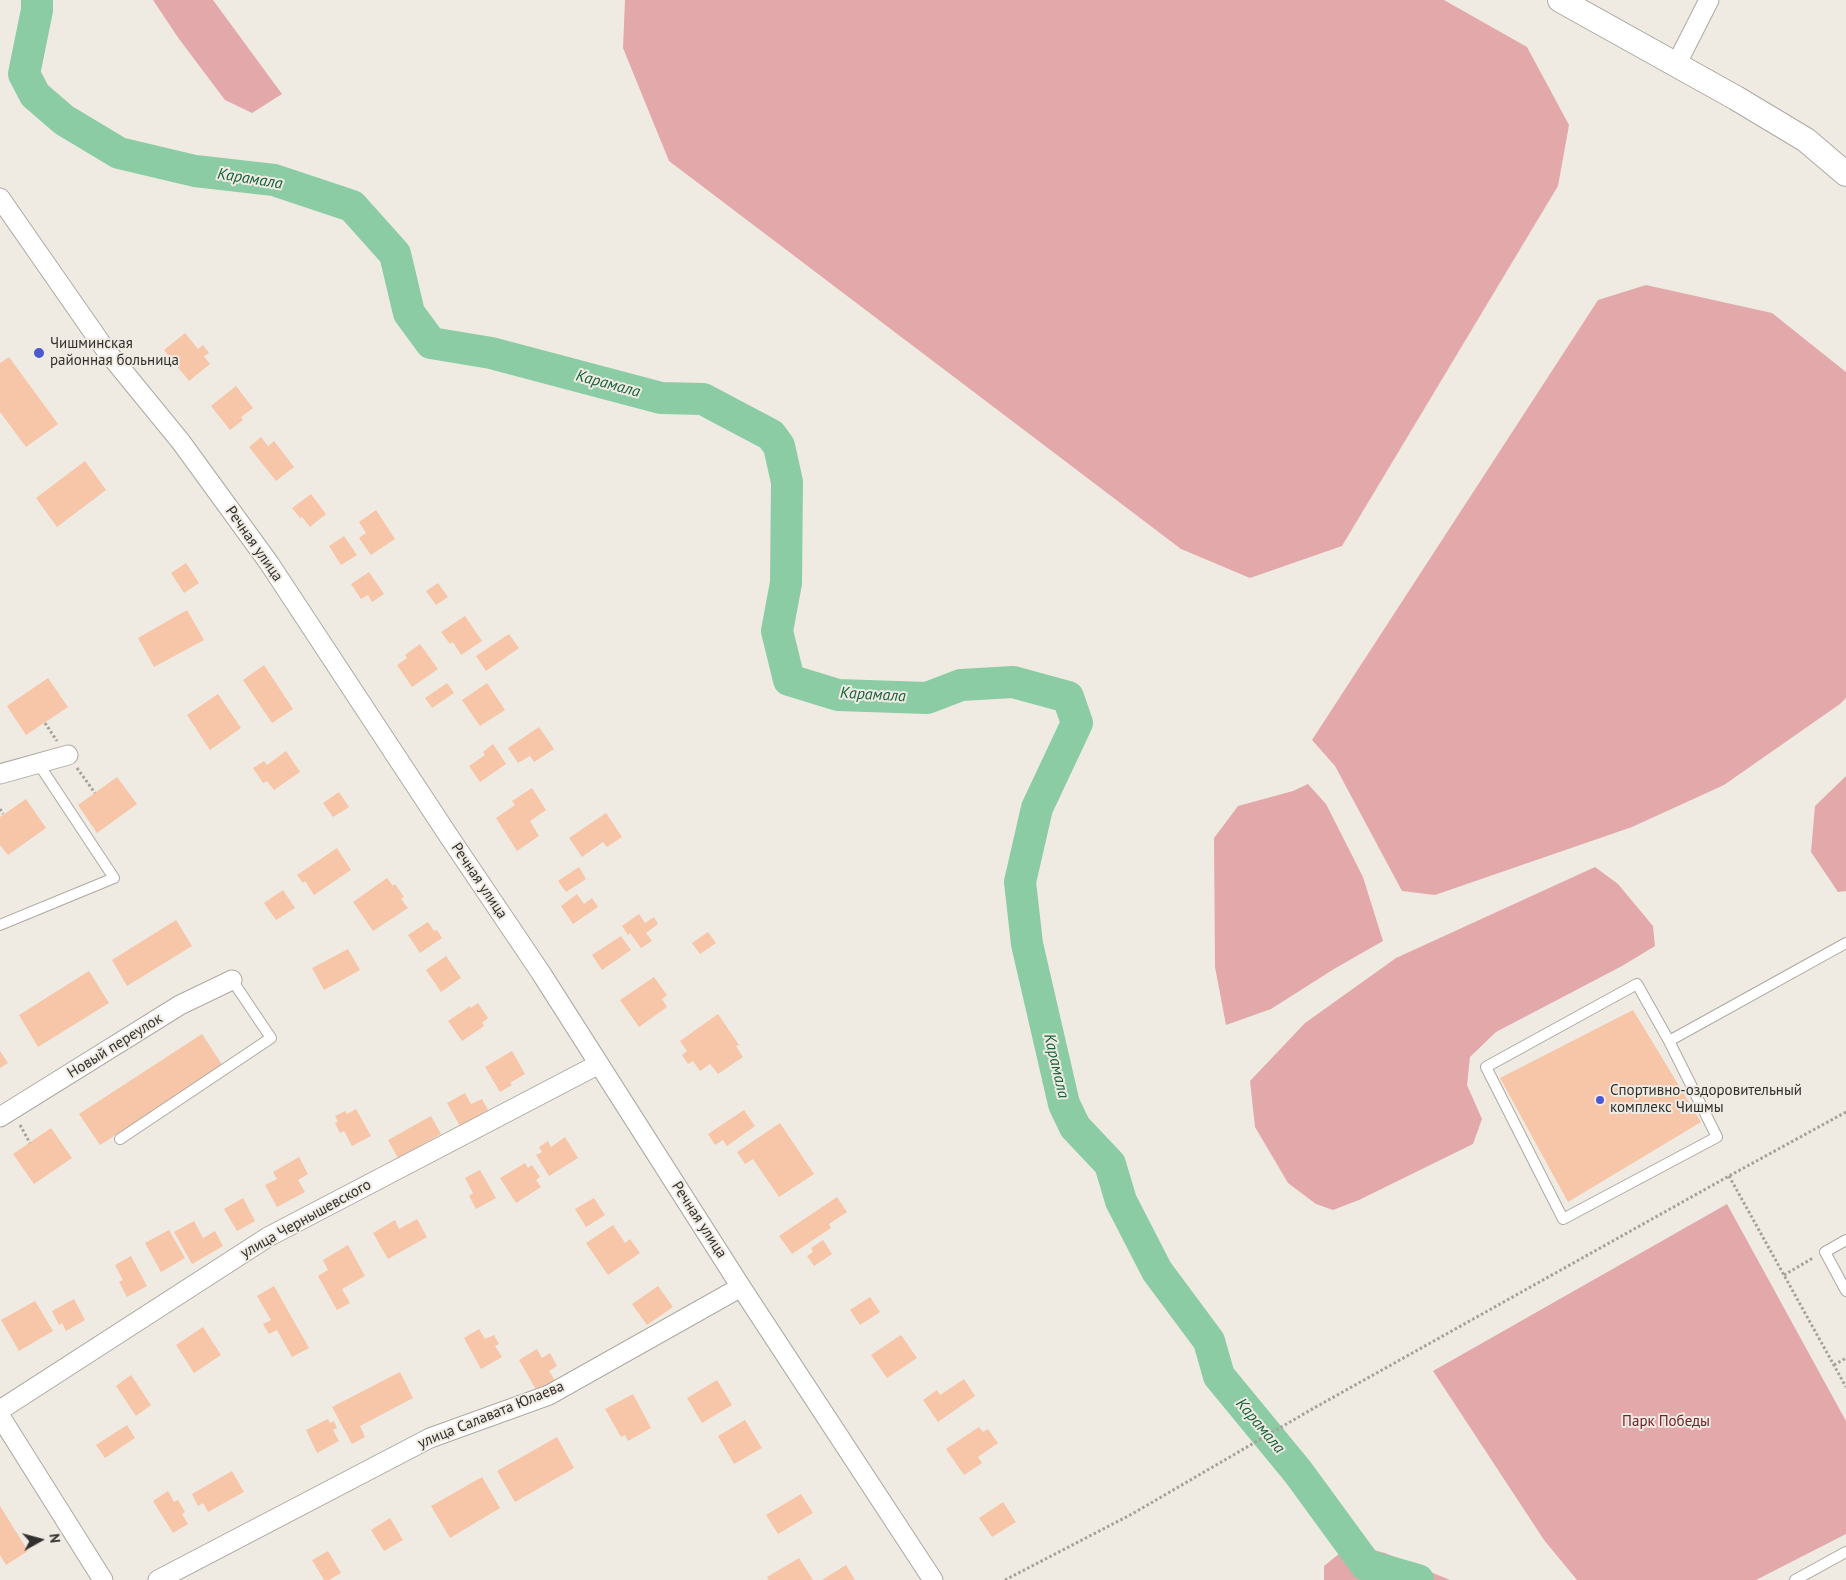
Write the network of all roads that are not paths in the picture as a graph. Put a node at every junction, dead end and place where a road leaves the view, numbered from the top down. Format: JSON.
{"nodes":[{"id":1,"x":1560,"y":0,"type":"edge"},
{"id":2,"x":1709,"y":0,"type":"edge"},
{"id":3,"x":1676,"y":64,"type":"junction"},
{"id":4,"x":1846,"y":174,"type":"edge"},
{"id":5,"x":0,"y":198,"type":"edge"},
{"id":6,"x":68,"y":755,"type":"dead end"},
{"id":7,"x":38,"y":763,"type":"junction"},
{"id":8,"x":0,"y":774,"type":"edge"},
{"id":9,"x":0,"y":924,"type":"edge"},
{"id":10,"x":1846,"y":943,"type":"edge"},
{"id":11,"x":232,"y":980,"type":"joint"},
{"id":12,"x":1669,"y":1040,"type":"junction"},
{"id":13,"x":600,"y":1064,"type":"junction"},
{"id":14,"x":0,"y":1117,"type":"edge"},
{"id":15,"x":120,"y":1139,"type":"dead end"},
{"id":16,"x":1846,"y":1240,"type":"edge"},
{"id":17,"x":742,"y":1286,"type":"junction"},
{"id":18,"x":1846,"y":1291,"type":"edge"},
{"id":19,"x":0,"y":1410,"type":"edge"},
{"id":20,"x":0,"y":1416,"type":"edge"},
{"id":21,"x":1846,"y":1552,"type":"edge"},
{"id":22,"x":103,"y":1580,"type":"edge"},
{"id":23,"x":158,"y":1580,"type":"edge"},
{"id":24,"x":933,"y":1580,"type":"edge"},
{"id":25,"x":1795,"y":1580,"type":"edge"}],
"edges":[{"from":1,"to":3,"type":"street"},
{"from":2,"to":3,"type":"street"},
{"from":3,"to":4,"type":"street"},
{"from":5,"to":13,"type":"street","name":"Речная улица"},
{"from":6,"to":7,"type":"street"},
{"from":7,"to":8,"type":"street"},
{"from":7,"to":9,"type":"lane"},
{"from":10,"to":12,"type":"lane"},
{"from":11,"to":14,"type":"street","name":"Новый переулок"},
{"from":11,"to":15,"type":"lane"},
{"from":12,"to":12,"type":"lane"},
{"from":13,"to":17,"type":"street","name":"Речная улица"},
{"from":13,"to":19,"type":"street","name":"улица Чернышевского"},
{"from":16,"to":18,"type":"lane"},
{"from":17,"to":23,"type":"street","name":"улица Салавата Юлаева"},
{"from":17,"to":24,"type":"street","name":"Речная улица"},
{"from":20,"to":22,"type":"street"},
{"from":21,"to":25,"type":"lane"}]}
